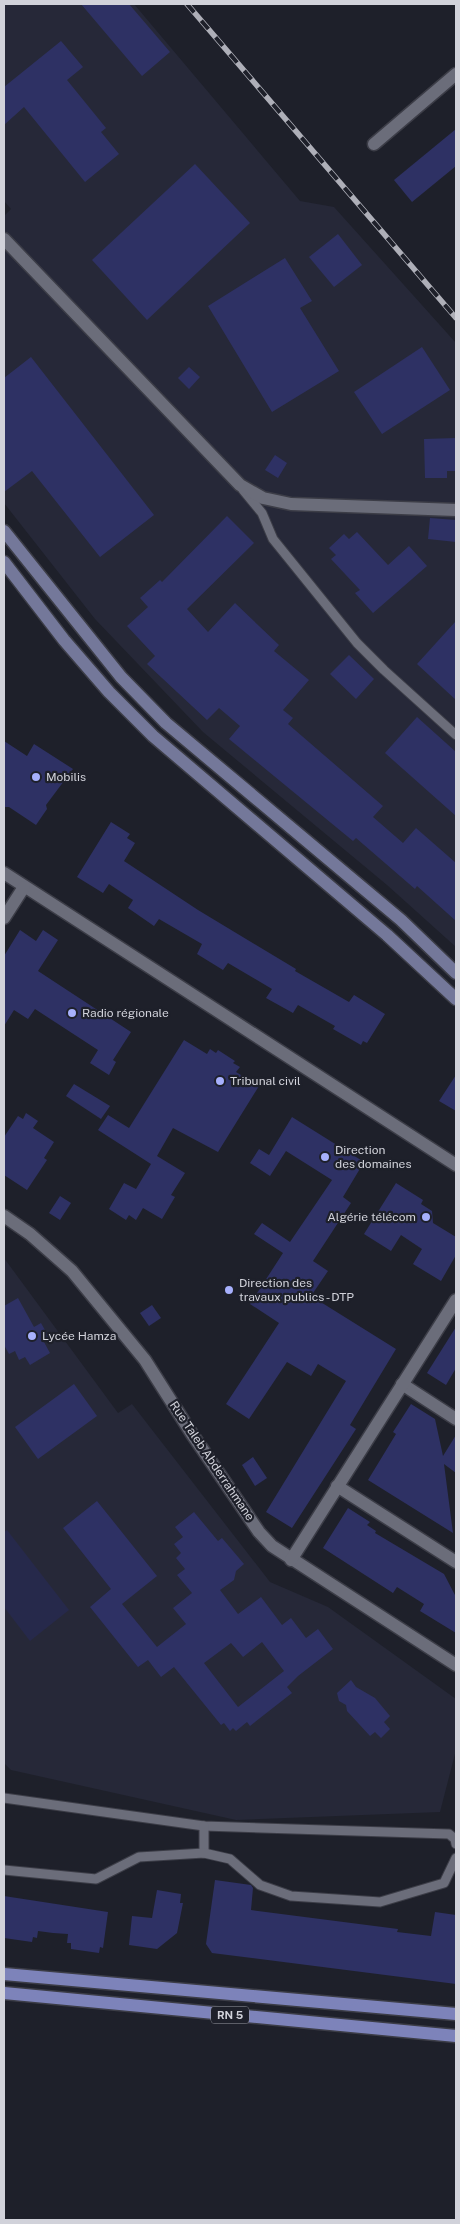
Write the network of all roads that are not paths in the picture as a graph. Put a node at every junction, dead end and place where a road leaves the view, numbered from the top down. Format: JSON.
{"nodes":[{"id":1,"x":456,"y":74,"type":"edge"},
{"id":2,"x":374,"y":144,"type":"dead end"},
{"id":3,"x":4,"y":239,"type":"edge"},
{"id":4,"x":240,"y":485,"type":"junction"},
{"id":5,"x":456,"y":510,"type":"edge"},
{"id":6,"x":4,"y":531,"type":"edge"},
{"id":7,"x":4,"y":562,"type":"edge"},
{"id":8,"x":456,"y":734,"type":"edge"},
{"id":9,"x":4,"y":873,"type":"edge"},
{"id":10,"x":24,"y":886,"type":"junction"},
{"id":11,"x":4,"y":918,"type":"edge"},
{"id":12,"x":456,"y":973,"type":"edge"},
{"id":13,"x":456,"y":1000,"type":"edge"},
{"id":14,"x":456,"y":1166,"type":"edge"},
{"id":15,"x":4,"y":1216,"type":"edge"},
{"id":16,"x":456,"y":1300,"type":"edge"},
{"id":17,"x":402,"y":1384,"type":"junction"},
{"id":18,"x":456,"y":1419,"type":"edge"},
{"id":19,"x":338,"y":1486,"type":"junction"},
{"id":20,"x":291,"y":1560,"type":"junction"},
{"id":21,"x":456,"y":1562,"type":"edge"},
{"id":22,"x":456,"y":1665,"type":"edge"},
{"id":23,"x":4,"y":1798,"type":"edge"},
{"id":24,"x":204,"y":1826,"type":"junction"},
{"id":25,"x":456,"y":1844,"type":"edge"},
{"id":26,"x":204,"y":1853,"type":"junction"},
{"id":27,"x":456,"y":1858,"type":"edge"},
{"id":28,"x":4,"y":1870,"type":"edge"},
{"id":29,"x":4,"y":1974,"type":"edge"},
{"id":30,"x":4,"y":1993,"type":"edge"},
{"id":31,"x":456,"y":2014,"type":"edge"},
{"id":32,"x":456,"y":2036,"type":"edge"}],
"edges":[{"from":1,"to":2,"type":"street"},
{"from":3,"to":4,"type":"street"},
{"from":4,"to":5,"type":"street"},
{"from":4,"to":8,"type":"lane"},
{"from":6,"to":12,"type":"main road"},
{"from":7,"to":13,"type":"main road"},
{"from":9,"to":10,"type":"street"},
{"from":10,"to":11,"type":"street"},
{"from":10,"to":14,"type":"street"},
{"from":15,"to":20,"type":"street","name":"Rue Taleb Abderrahmane"},
{"from":16,"to":17,"type":"street"},
{"from":17,"to":18,"type":"street"},
{"from":17,"to":19,"type":"street"},
{"from":19,"to":20,"type":"street"},
{"from":19,"to":21,"type":"street"},
{"from":20,"to":22,"type":"street","name":"Rue Taleb Abderrahmane"},
{"from":23,"to":24,"type":"lane"},
{"from":24,"to":25,"type":"lane"},
{"from":24,"to":26,"type":"lane"},
{"from":26,"to":27,"type":"lane"},
{"from":26,"to":28,"type":"lane"},
{"from":29,"to":31,"type":"main road","number":"RN 5"},
{"from":30,"to":32,"type":"main road","number":"RN 5"}]}
